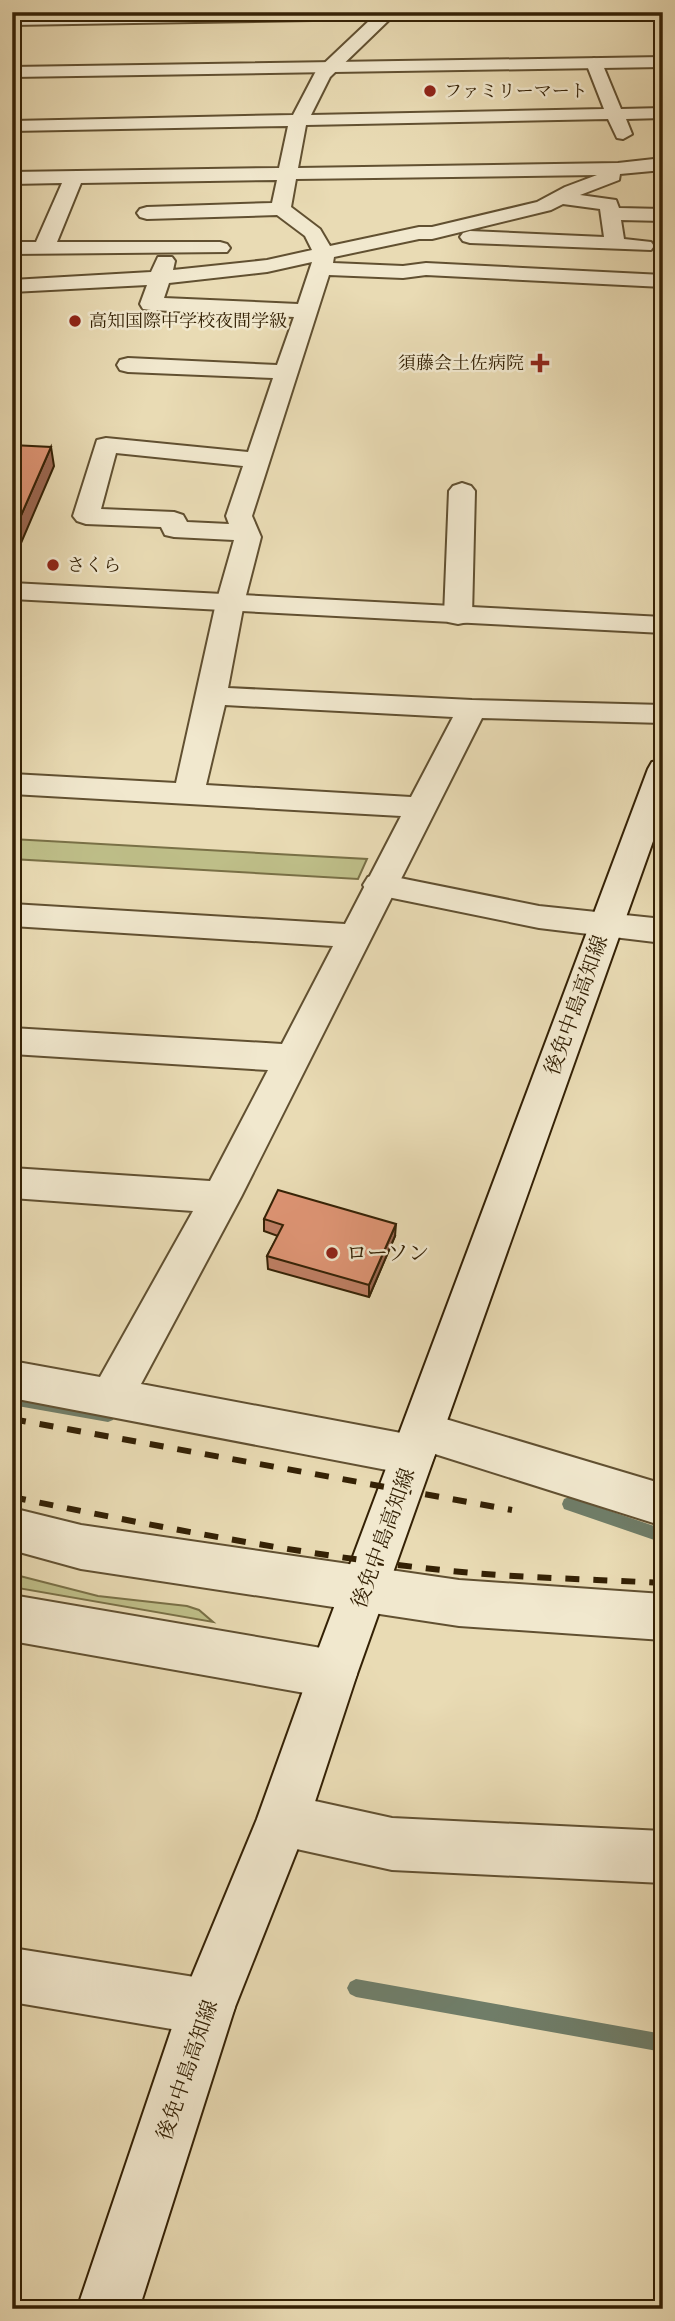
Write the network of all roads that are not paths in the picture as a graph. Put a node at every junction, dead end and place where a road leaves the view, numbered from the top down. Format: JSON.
{"nodes":[{"id":1,"x":550,"y":12,"type":"edge"},
{"id":2,"x":388,"y":13,"type":"edge"},
{"id":3,"x":338,"y":14,"type":"edge"},
{"id":4,"x":14,"y":19,"type":"edge"},
{"id":5,"x":663,"y":62,"type":"edge"},
{"id":6,"x":594,"y":63,"type":"junction"},
{"id":7,"x":329,"y":67,"type":"junction"},
{"id":8,"x":12,"y":72,"type":"edge"},
{"id":9,"x":663,"y":113,"type":"edge"},
{"id":10,"x":614,"y":114,"type":"junction"},
{"id":11,"x":299,"y":120,"type":"junction"},
{"id":12,"x":12,"y":126,"type":"edge"},
{"id":13,"x":663,"y":164,"type":"edge"},
{"id":14,"x":638,"y":168,"type":"junction"},
{"id":15,"x":287,"y":173,"type":"junction"},
{"id":16,"x":149,"y":176,"type":"junction"},
{"id":17,"x":74,"y":177,"type":"junction"},
{"id":18,"x":12,"y":178,"type":"edge"},
{"id":19,"x":562,"y":198,"type":"junction"},
{"id":20,"x":281,"y":209,"type":"junction"},
{"id":21,"x":147,"y":213,"type":"junction"},
{"id":22,"x":610,"y":214,"type":"junction"},
{"id":23,"x":663,"y":215,"type":"edge"},
{"id":24,"x":432,"y":233,"type":"junction"},
{"id":25,"x":615,"y":244,"type":"junction"},
{"id":26,"x":261,"y":246,"type":"dead end"},
{"id":27,"x":653,"y":246,"type":"edge"},
{"id":28,"x":234,"y":247,"type":"dead end"},
{"id":29,"x":12,"y":248,"type":"edge"},
{"id":30,"x":44,"y":248,"type":"junction"},
{"id":31,"x":145,"y":249,"type":"junction"},
{"id":32,"x":170,"y":249,"type":"junction"},
{"id":33,"x":320,"y":254,"type":"junction"},
{"id":34,"x":426,"y":270,"type":"junction"},
{"id":35,"x":159,"y":277,"type":"junction"},
{"id":36,"x":660,"y":283,"type":"edge"},
{"id":37,"x":12,"y":286,"type":"edge"},
{"id":38,"x":306,"y":311,"type":"junction"},
{"id":39,"x":128,"y":365,"type":"dead end"},
{"id":40,"x":286,"y":372,"type":"junction"},
{"id":41,"x":257,"y":460,"type":"junction"},
{"id":42,"x":462,"y":491,"type":"dead end"},
{"id":43,"x":244,"y":527,"type":"junction"},
{"id":44,"x":12,"y":591,"type":"edge"},
{"id":45,"x":230,"y":603,"type":"junction"},
{"id":46,"x":458,"y":616,"type":"junction"},
{"id":47,"x":663,"y":625,"type":"edge"},
{"id":48,"x":212,"y":696,"type":"junction"},
{"id":49,"x":472,"y":709,"type":"junction"},
{"id":50,"x":663,"y":714,"type":"edge"},
{"id":51,"x":663,"y":769,"type":"edge"},
{"id":52,"x":12,"y":784,"type":"edge"},
{"id":53,"x":189,"y":793,"type":"junction"},
{"id":54,"x":419,"y":807,"type":"junction"},
{"id":55,"x":380,"y":885,"type":"junction"},
{"id":56,"x":12,"y":915,"type":"edge"},
{"id":57,"x":606,"y":925,"type":"junction"},
{"id":58,"x":663,"y":931,"type":"edge"},
{"id":59,"x":353,"y":936,"type":"junction"},
{"id":60,"x":12,"y":1041,"type":"edge"},
{"id":61,"x":292,"y":1058,"type":"junction"},
{"id":62,"x":12,"y":1184,"type":"edge"},
{"id":63,"x":221,"y":1197,"type":"junction"},
{"id":64,"x":12,"y":1379,"type":"edge"},
{"id":65,"x":112,"y":1396,"type":"junction"},
{"id":66,"x":417,"y":1443,"type":"junction"},
{"id":67,"x":663,"y":1505,"type":"edge"},
{"id":68,"x":12,"y":1529,"type":"edge"},
{"id":69,"x":364,"y":1590,"type":"junction"},
{"id":70,"x":663,"y":1617,"type":"edge"},
{"id":71,"x":12,"y":1618,"type":"edge"},
{"id":72,"x":332,"y":1674,"type":"junction"},
{"id":73,"x":283,"y":1820,"type":"junction"},
{"id":74,"x":663,"y":1857,"type":"edge"},
{"id":75,"x":12,"y":1975,"type":"edge"},
{"id":76,"x":207,"y":2007,"type":"junction"},
{"id":77,"x":108,"y":2309,"type":"edge"}],
"edges":[{"from":1,"to":2,"type":"street"},
{"from":2,"to":3,"type":"street"},
{"from":2,"to":7,"type":"street"},
{"from":3,"to":4,"type":"street"},
{"from":5,"to":6,"type":"street"},
{"from":6,"to":7,"type":"street"},
{"from":6,"to":10,"type":"street"},
{"from":7,"to":8,"type":"street"},
{"from":7,"to":11,"type":"street"},
{"from":9,"to":10,"type":"street"},
{"from":10,"to":11,"type":"street"},
{"from":10,"to":14,"type":"street"},
{"from":11,"to":12,"type":"street"},
{"from":11,"to":15,"type":"street"},
{"from":13,"to":14,"type":"street"},
{"from":14,"to":15,"type":"street"},
{"from":14,"to":19,"type":"street"},
{"from":15,"to":16,"type":"street"},
{"from":15,"to":20,"type":"street"},
{"from":16,"to":17,"type":"street"},
{"from":16,"to":21,"type":"street"},
{"from":17,"to":18,"type":"street"},
{"from":17,"to":30,"type":"street"},
{"from":19,"to":22,"type":"street"},
{"from":19,"to":24,"type":"street"},
{"from":20,"to":21,"type":"street"},
{"from":20,"to":33,"type":"street"},
{"from":21,"to":31,"type":"street"},
{"from":22,"to":23,"type":"street"},
{"from":22,"to":25,"type":"street"},
{"from":24,"to":25,"type":"street"},
{"from":24,"to":33,"type":"street"},
{"from":24,"to":34,"type":"street"},
{"from":25,"to":27,"type":"street"},
{"from":26,"to":33,"type":"street"},
{"from":27,"to":36,"type":"street"},
{"from":28,"to":32,"type":"street"},
{"from":29,"to":30,"type":"street"},
{"from":30,"to":31,"type":"street"},
{"from":31,"to":32,"type":"street"},
{"from":32,"to":35,"type":"street"},
{"from":33,"to":34,"type":"street"},
{"from":33,"to":35,"type":"street"},
{"from":33,"to":38,"type":"street"},
{"from":34,"to":36,"type":"street"},
{"from":35,"to":37,"type":"street"},
{"from":35,"to":38,"type":"street"},
{"from":38,"to":40,"type":"street"},
{"from":39,"to":40,"type":"street"},
{"from":40,"to":41,"type":"street"},
{"from":41,"to":43,"type":"street"},
{"from":41,"to":43,"type":"street"},
{"from":42,"to":46,"type":"street"},
{"from":43,"to":45,"type":"street"},
{"from":44,"to":45,"type":"street"},
{"from":45,"to":46,"type":"street"},
{"from":45,"to":48,"type":"street"},
{"from":46,"to":47,"type":"street"},
{"from":48,"to":49,"type":"street"},
{"from":48,"to":53,"type":"street"},
{"from":49,"to":50,"type":"street"},
{"from":49,"to":54,"type":"street"},
{"from":51,"to":57,"type":"street","name":"後免中島高知線"},
{"from":52,"to":53,"type":"street"},
{"from":53,"to":54,"type":"street"},
{"from":54,"to":55,"type":"street"},
{"from":55,"to":57,"type":"street"},
{"from":55,"to":59,"type":"street"},
{"from":56,"to":59,"type":"street"},
{"from":57,"to":58,"type":"street"},
{"from":57,"to":66,"type":"street","name":"後免中島高知線"},
{"from":59,"to":61,"type":"street"},
{"from":60,"to":61,"type":"street"},
{"from":61,"to":63,"type":"street"},
{"from":62,"to":63,"type":"street"},
{"from":63,"to":65,"type":"street"},
{"from":64,"to":65,"type":"street"},
{"from":65,"to":66,"type":"street"},
{"from":66,"to":67,"type":"street"},
{"from":66,"to":69,"type":"street","name":"後免中島高知線"},
{"from":68,"to":69,"type":"street"},
{"from":69,"to":70,"type":"street"},
{"from":69,"to":72,"type":"street","name":"後免中島高知線"},
{"from":71,"to":72,"type":"street"},
{"from":72,"to":73,"type":"street","name":"後免中島高知線"},
{"from":73,"to":74,"type":"street"},
{"from":73,"to":76,"type":"street","name":"後免中島高知線"},
{"from":75,"to":76,"type":"street"},
{"from":76,"to":77,"type":"street","name":"後免中島高知線"}]}
